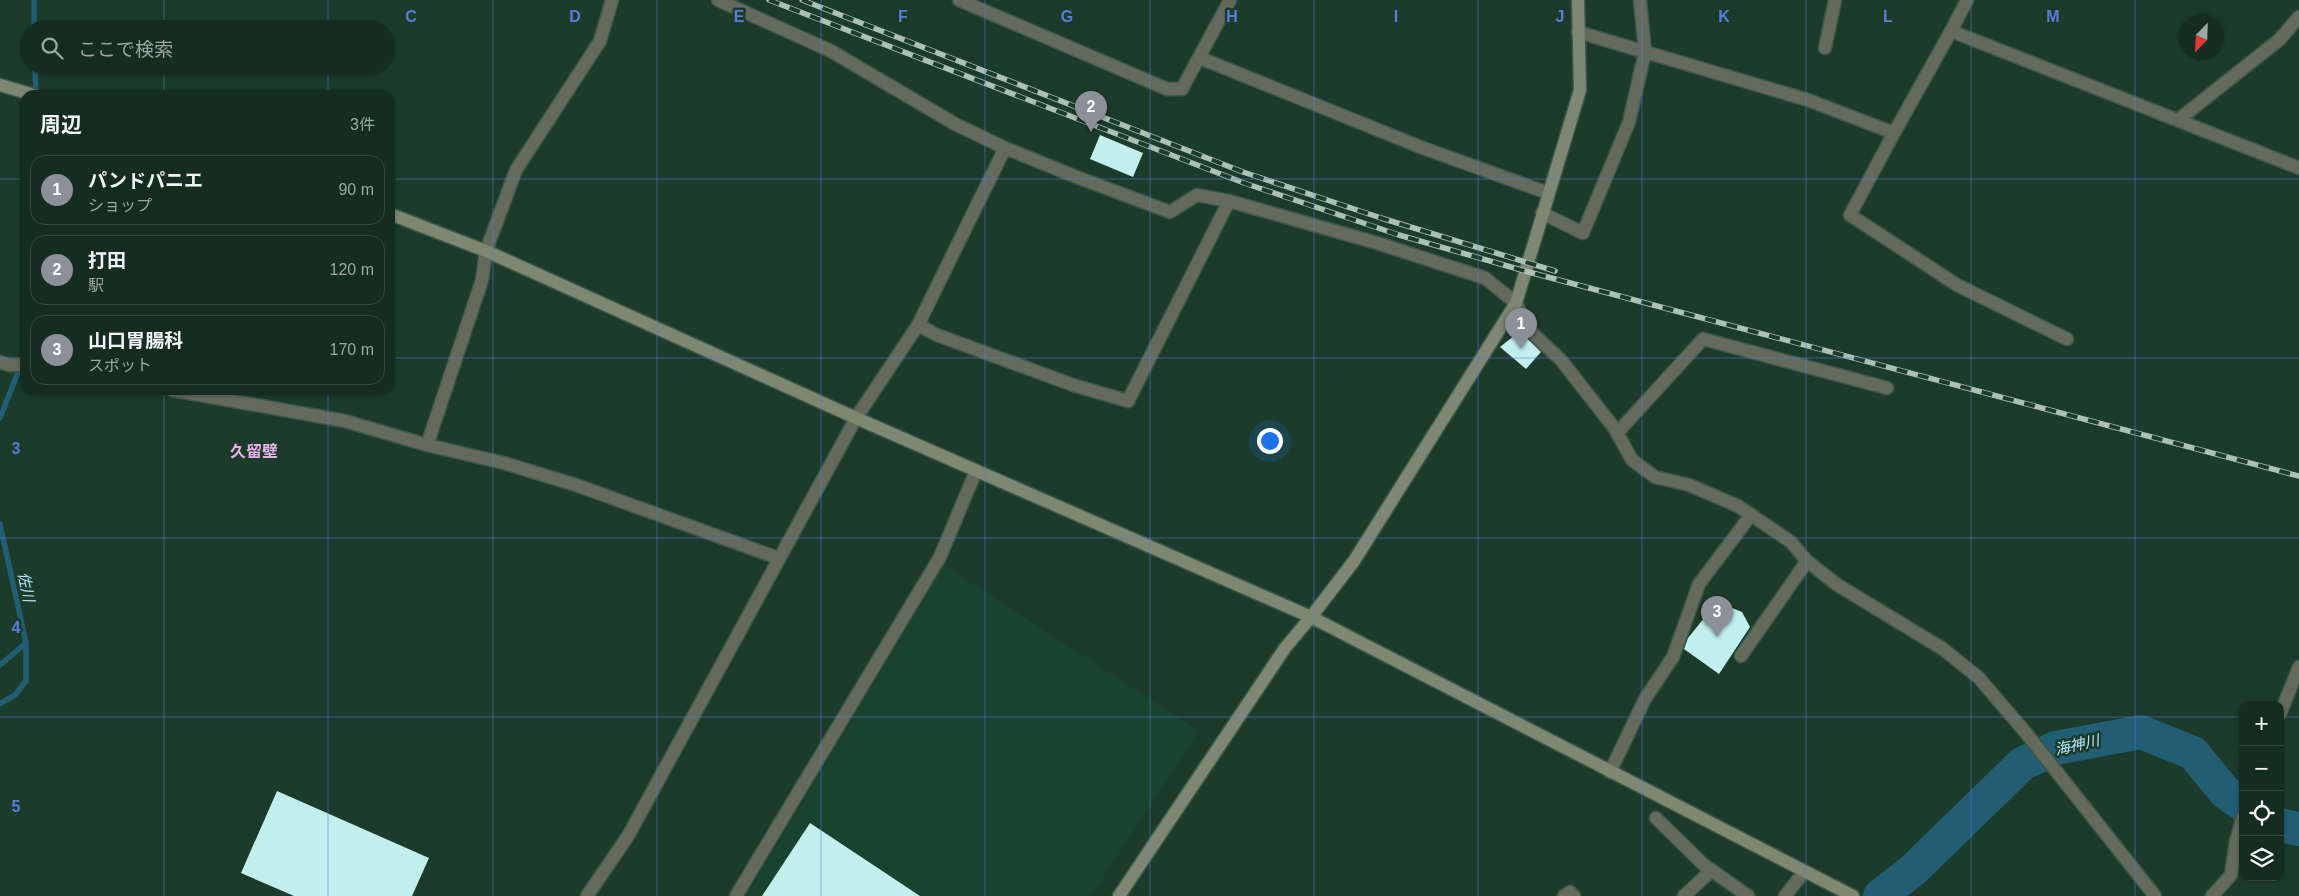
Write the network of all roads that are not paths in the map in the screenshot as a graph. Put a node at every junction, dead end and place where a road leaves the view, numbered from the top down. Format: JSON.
{"nodes":[{"id":1,"x":612,"y":0,"type":"edge"},
{"id":2,"x":718,"y":0,"type":"edge"},
{"id":3,"x":959,"y":0,"type":"edge"},
{"id":4,"x":1230,"y":0,"type":"edge"},
{"id":5,"x":1578,"y":0,"type":"edge"},
{"id":6,"x":1640,"y":0,"type":"edge"},
{"id":7,"x":1835,"y":0,"type":"edge"},
{"id":8,"x":1967,"y":0,"type":"edge"},
{"id":9,"x":2299,"y":17,"type":"edge"},
{"id":10,"x":1951,"y":31,"type":"junction"},
{"id":11,"x":1578,"y":32,"type":"junction"},
{"id":12,"x":1825,"y":48,"type":"dead end"},
{"id":13,"x":1645,"y":52,"type":"junction"},
{"id":14,"x":1200,"y":58,"type":"junction"},
{"id":15,"x":0,"y":85,"type":"edge"},
{"id":16,"x":20,"y":91,"type":"edge"},
{"id":17,"x":2178,"y":120,"type":"junction"},
{"id":18,"x":1894,"y":133,"type":"junction"},
{"id":19,"x":1005,"y":148,"type":"junction"},
{"id":20,"x":2299,"y":168,"type":"edge"},
{"id":21,"x":1548,"y":194,"type":"junction"},
{"id":22,"x":1229,"y":201,"type":"junction"},
{"id":23,"x":1542,"y":213,"type":"junction"},
{"id":24,"x":395,"y":216,"type":"edge"},
{"id":25,"x":486,"y":251,"type":"junction"},
{"id":26,"x":1516,"y":303,"type":"junction"},
{"id":27,"x":918,"y":324,"type":"junction"},
{"id":28,"x":2067,"y":339,"type":"dead end"},
{"id":29,"x":5,"y":364,"type":"edge"},
{"id":30,"x":20,"y":364,"type":"edge"},
{"id":31,"x":1887,"y":388,"type":"dead end"},
{"id":32,"x":200,"y":395,"type":"edge"},
{"id":33,"x":856,"y":418,"type":"junction"},
{"id":34,"x":1617,"y":433,"type":"junction"},
{"id":35,"x":427,"y":445,"type":"junction"},
{"id":36,"x":976,"y":471,"type":"junction"},
{"id":37,"x":1750,"y":515,"type":"junction"},
{"id":38,"x":778,"y":558,"type":"junction"},
{"id":39,"x":1807,"y":561,"type":"junction"},
{"id":40,"x":1311,"y":617,"type":"junction"},
{"id":41,"x":1741,"y":656,"type":"dead end"},
{"id":42,"x":2299,"y":667,"type":"edge"},
{"id":43,"x":2284,"y":704,"type":"edge"},
{"id":44,"x":1610,"y":772,"type":"junction"},
{"id":45,"x":1656,"y":818,"type":"dead end"},
{"id":46,"x":2239,"y":831,"type":"edge"},
{"id":47,"x":1712,"y":870,"type":"junction"},
{"id":48,"x":1804,"y":872,"type":"junction"},
{"id":49,"x":587,"y":896,"type":"edge"},
{"id":50,"x":736,"y":896,"type":"edge"},
{"id":51,"x":1119,"y":896,"type":"edge"},
{"id":52,"x":1564,"y":896,"type":"edge"},
{"id":53,"x":1574,"y":896,"type":"edge"},
{"id":54,"x":1684,"y":896,"type":"edge"},
{"id":55,"x":1748,"y":896,"type":"edge"},
{"id":56,"x":1785,"y":896,"type":"edge"},
{"id":57,"x":1853,"y":896,"type":"edge"},
{"id":58,"x":2155,"y":896,"type":"edge"},
{"id":59,"x":2212,"y":896,"type":"edge"}],
"edges":[{"from":1,"to":25,"type":"street"},
{"from":2,"to":19,"type":"street"},
{"from":3,"to":14,"type":"street"},
{"from":4,"to":14,"type":"street"},
{"from":5,"to":11,"type":"street"},
{"from":6,"to":13,"type":"street"},
{"from":7,"to":12,"type":"street"},
{"from":8,"to":10,"type":"street"},
{"from":9,"to":17,"type":"street"},
{"from":10,"to":17,"type":"street"},
{"from":10,"to":18,"type":"street"},
{"from":11,"to":13,"type":"street"},
{"from":11,"to":21,"type":"street"},
{"from":13,"to":18,"type":"street"},
{"from":13,"to":23,"type":"street"},
{"from":14,"to":21,"type":"street"},
{"from":15,"to":16,"type":"street"},
{"from":17,"to":20,"type":"street"},
{"from":18,"to":28,"type":"street"},
{"from":19,"to":22,"type":"street"},
{"from":19,"to":27,"type":"street"},
{"from":21,"to":23,"type":"street"},
{"from":22,"to":26,"type":"street"},
{"from":22,"to":27,"type":"street"},
{"from":23,"to":26,"type":"street"},
{"from":24,"to":25,"type":"street"},
{"from":25,"to":33,"type":"street"},
{"from":25,"to":35,"type":"street"},
{"from":26,"to":34,"type":"street"},
{"from":26,"to":40,"type":"street"},
{"from":27,"to":33,"type":"street"},
{"from":29,"to":30,"type":"street"},
{"from":31,"to":34,"type":"street"},
{"from":32,"to":35,"type":"street"},
{"from":33,"to":36,"type":"street"},
{"from":33,"to":38,"type":"street"},
{"from":34,"to":37,"type":"street"},
{"from":35,"to":38,"type":"street"},
{"from":36,"to":40,"type":"street"},
{"from":36,"to":50,"type":"street"},
{"from":37,"to":39,"type":"street"},
{"from":37,"to":44,"type":"street"},
{"from":38,"to":49,"type":"street"},
{"from":39,"to":41,"type":"street"},
{"from":39,"to":58,"type":"street"},
{"from":40,"to":44,"type":"street"},
{"from":40,"to":51,"type":"street"},
{"from":42,"to":43,"type":"street"},
{"from":44,"to":48,"type":"street"},
{"from":45,"to":47,"type":"street"},
{"from":46,"to":59,"type":"street"},
{"from":47,"to":54,"type":"street"},
{"from":47,"to":55,"type":"street"},
{"from":48,"to":56,"type":"street"},
{"from":48,"to":57,"type":"street"},
{"from":52,"to":53,"type":"street"}]}
